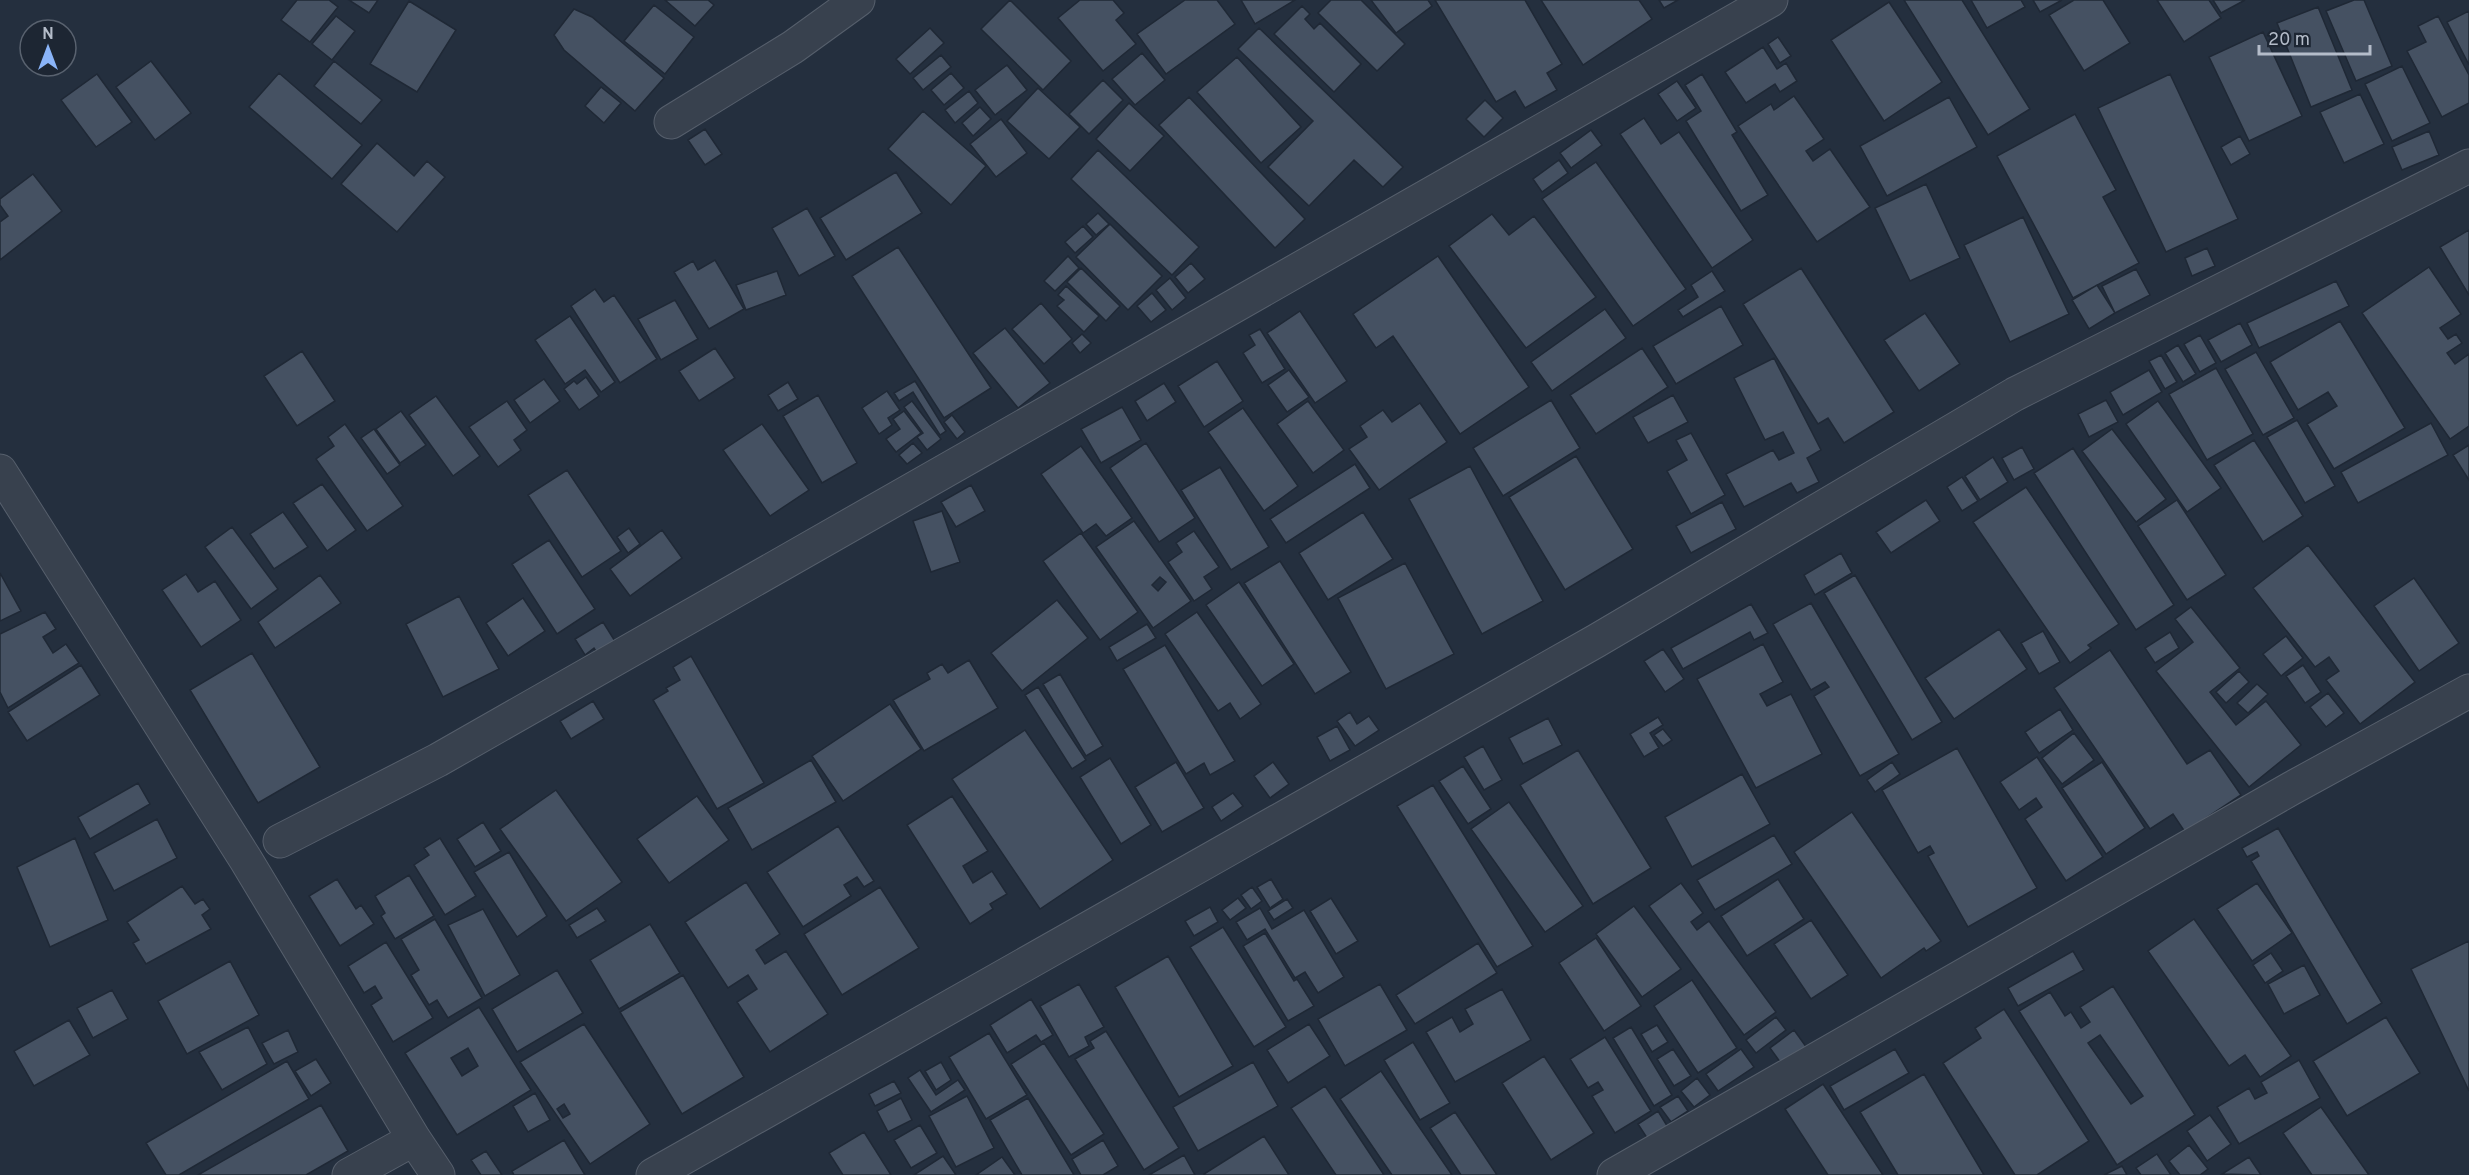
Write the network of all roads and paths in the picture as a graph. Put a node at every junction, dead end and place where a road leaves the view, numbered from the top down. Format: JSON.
{"nodes":[{"id":1,"x":858,"y":0,"type":"edge"},
{"id":2,"x":1771,"y":0,"type":"edge"},
{"id":3,"x":671,"y":122,"type":"dead end"},
{"id":4,"x":2469,"y":166,"type":"edge"},
{"id":5,"x":0,"y":471,"type":"edge"},
{"id":6,"x":2469,"y":691,"type":"edge"},
{"id":7,"x":280,"y":842,"type":"dead end"},
{"id":8,"x":414,"y":1139,"type":"junction"},
{"id":9,"x":349,"y":1175,"type":"edge"},
{"id":10,"x":438,"y":1175,"type":"edge"},
{"id":11,"x":653,"y":1175,"type":"edge"},
{"id":12,"x":1614,"y":1175,"type":"edge"}],
"edges":[{"from":1,"to":3,"type":"street"},
{"from":2,"to":7,"type":"street"},
{"from":4,"to":11,"type":"street"},
{"from":5,"to":8,"type":"street"},
{"from":6,"to":12,"type":"street"},
{"from":8,"to":9,"type":"street"},
{"from":8,"to":10,"type":"street"}]}
